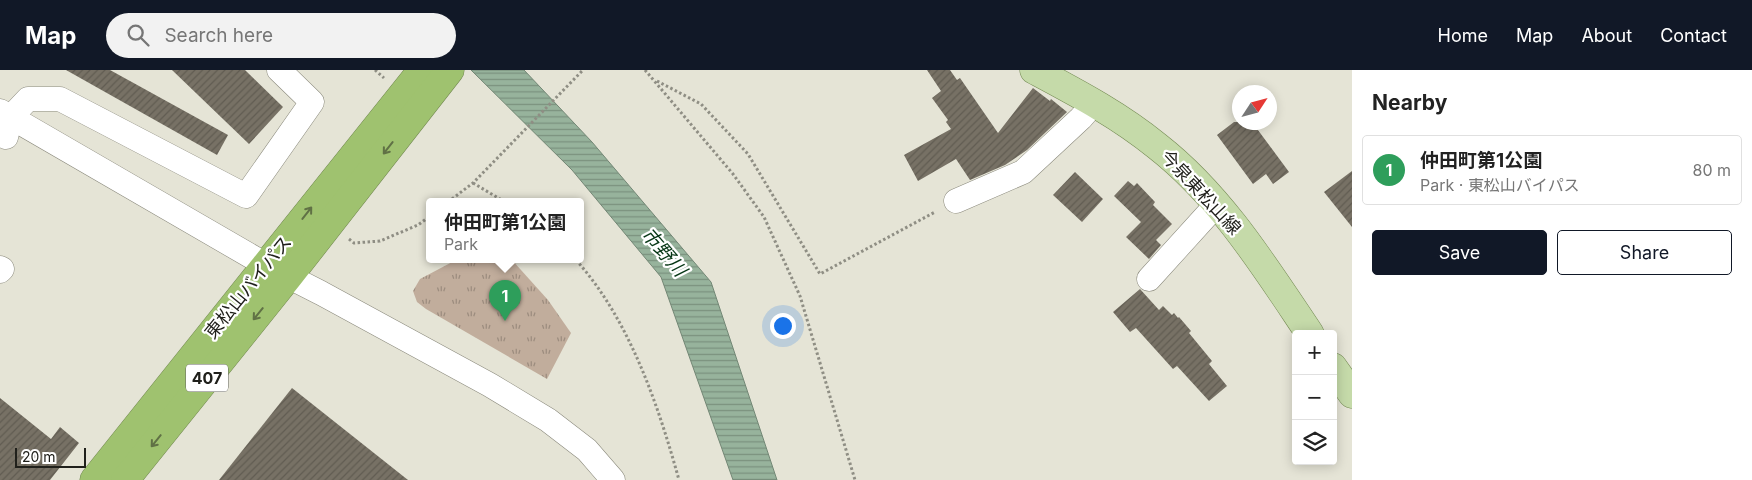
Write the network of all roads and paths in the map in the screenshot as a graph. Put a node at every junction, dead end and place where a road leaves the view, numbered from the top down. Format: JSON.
{"nodes":[{"id":1,"x":279,"y":70,"type":"edge"},
{"id":2,"x":422,"y":70,"type":"edge"},
{"id":3,"x":450,"y":70,"type":"edge"},
{"id":4,"x":583,"y":70,"type":"edge"},
{"id":5,"x":646,"y":70,"type":"edge"},
{"id":6,"x":1034,"y":70,"type":"edge"},
{"id":7,"x":655,"y":80,"type":"junction"},
{"id":8,"x":410,"y":102,"type":"junction"},
{"id":9,"x":1095,"y":102,"type":"junction"},
{"id":10,"x":6,"y":122,"type":"edge"},
{"id":11,"x":473,"y":183,"type":"junction"},
{"id":12,"x":453,"y":198,"type":"edge"},
{"id":13,"x":498,"y":198,"type":"edge"},
{"id":14,"x":956,"y":202,"type":"joint"},
{"id":15,"x":1217,"y":204,"type":"junction"},
{"id":16,"x":426,"y":219,"type":"edge"},
{"id":17,"x":350,"y":239,"type":"dead end"},
{"id":18,"x":578,"y":263,"type":"edge"},
{"id":19,"x":277,"y":271,"type":"junction"},
{"id":20,"x":1148,"y":279,"type":"dead end"},
{"id":21,"x":1307,"y":330,"type":"edge"},
{"id":22,"x":1337,"y":373,"type":"edge"},
{"id":23,"x":1352,"y":394,"type":"edge"},
{"id":24,"x":94,"y":480,"type":"edge"},
{"id":25,"x":125,"y":480,"type":"edge"},
{"id":26,"x":613,"y":480,"type":"edge"},
{"id":27,"x":679,"y":480,"type":"edge"},
{"id":28,"x":855,"y":480,"type":"edge"}],
"edges":[{"from":1,"to":10,"type":"street"},
{"from":2,"to":8,"type":"highway","number":"407"},
{"from":3,"to":8,"type":"highway","number":"407"},
{"from":4,"to":11,"type":"path"},
{"from":5,"to":7,"type":"path"},
{"from":6,"to":9,"type":"main road","name":"今泉東松山線"},
{"from":7,"to":14,"type":"path"},
{"from":7,"to":28,"type":"path"},
{"from":8,"to":19,"type":"highway","name":"東松山バイパス","number":"407"},
{"from":9,"to":14,"type":"street"},
{"from":9,"to":15,"type":"main road","name":"今泉東松山線"},
{"from":10,"to":19,"type":"street"},
{"from":11,"to":12,"type":"path"},
{"from":11,"to":13,"type":"path"},
{"from":15,"to":20,"type":"street"},
{"from":15,"to":21,"type":"main road","name":"今泉東松山線"},
{"from":16,"to":17,"type":"path"},
{"from":18,"to":27,"type":"path"},
{"from":19,"to":24,"type":"highway","name":"東松山バイパス","number":"407"},
{"from":19,"to":25,"type":"highway","name":"東松山バイパス","number":"407","one_way":true},
{"from":19,"to":26,"type":"street"},
{"from":22,"to":23,"type":"main road"}]}
